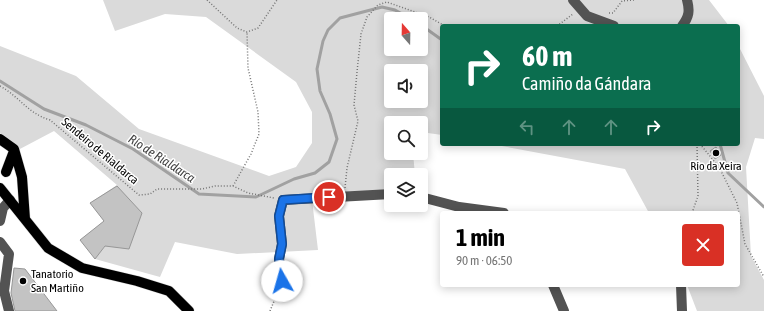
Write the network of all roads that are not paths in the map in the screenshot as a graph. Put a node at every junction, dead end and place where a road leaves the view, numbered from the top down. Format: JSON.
{"nodes":[{"id":1,"x":573,"y":0,"type":"edge"},
{"id":2,"x":687,"y":0,"type":"edge"},
{"id":3,"x":609,"y":24,"type":"edge"},
{"id":4,"x":684,"y":24,"type":"edge"},
{"id":5,"x":1,"y":141,"type":"edge"},
{"id":6,"x":14,"y":149,"type":"junction"},
{"id":7,"x":20,"y":170,"type":"junction"},
{"id":8,"x":3,"y":173,"type":"edge"},
{"id":9,"x":0,"y":188,"type":"edge"},
{"id":10,"x":384,"y":194,"type":"edge"},
{"id":11,"x":428,"y":200,"type":"edge"},
{"id":12,"x":4,"y":205,"type":"edge"},
{"id":13,"x":489,"y":211,"type":"edge"},
{"id":14,"x":25,"y":219,"type":"junction"},
{"id":15,"x":0,"y":221,"type":"edge"},
{"id":16,"x":0,"y":242,"type":"edge"},
{"id":17,"x":282,"y":281,"type":"road end"},
{"id":18,"x":554,"y":287,"type":"edge"},
{"id":19,"x":681,"y":287,"type":"edge"},
{"id":20,"x":9,"y":311,"type":"edge"},
{"id":21,"x":189,"y":311,"type":"edge"},
{"id":22,"x":564,"y":311,"type":"edge"},
{"id":23,"x":682,"y":311,"type":"edge"}],
"edges":[{"from":1,"to":3,"type":"street"},
{"from":2,"to":4,"type":"street"},
{"from":5,"to":6,"type":"main road"},
{"from":6,"to":7,"type":"main road"},
{"from":6,"to":8,"type":"main road"},
{"from":7,"to":8,"type":"main road"},
{"from":7,"to":14,"type":"main road"},
{"from":9,"to":12,"type":"main road"},
{"from":10,"to":17,"type":"street"},
{"from":11,"to":13,"type":"street"},
{"from":12,"to":14,"type":"main road"},
{"from":12,"to":15,"type":"street"},
{"from":14,"to":21,"type":"main road"},
{"from":16,"to":20,"type":"street"},
{"from":18,"to":22,"type":"street"},
{"from":19,"to":23,"type":"street"}]}
